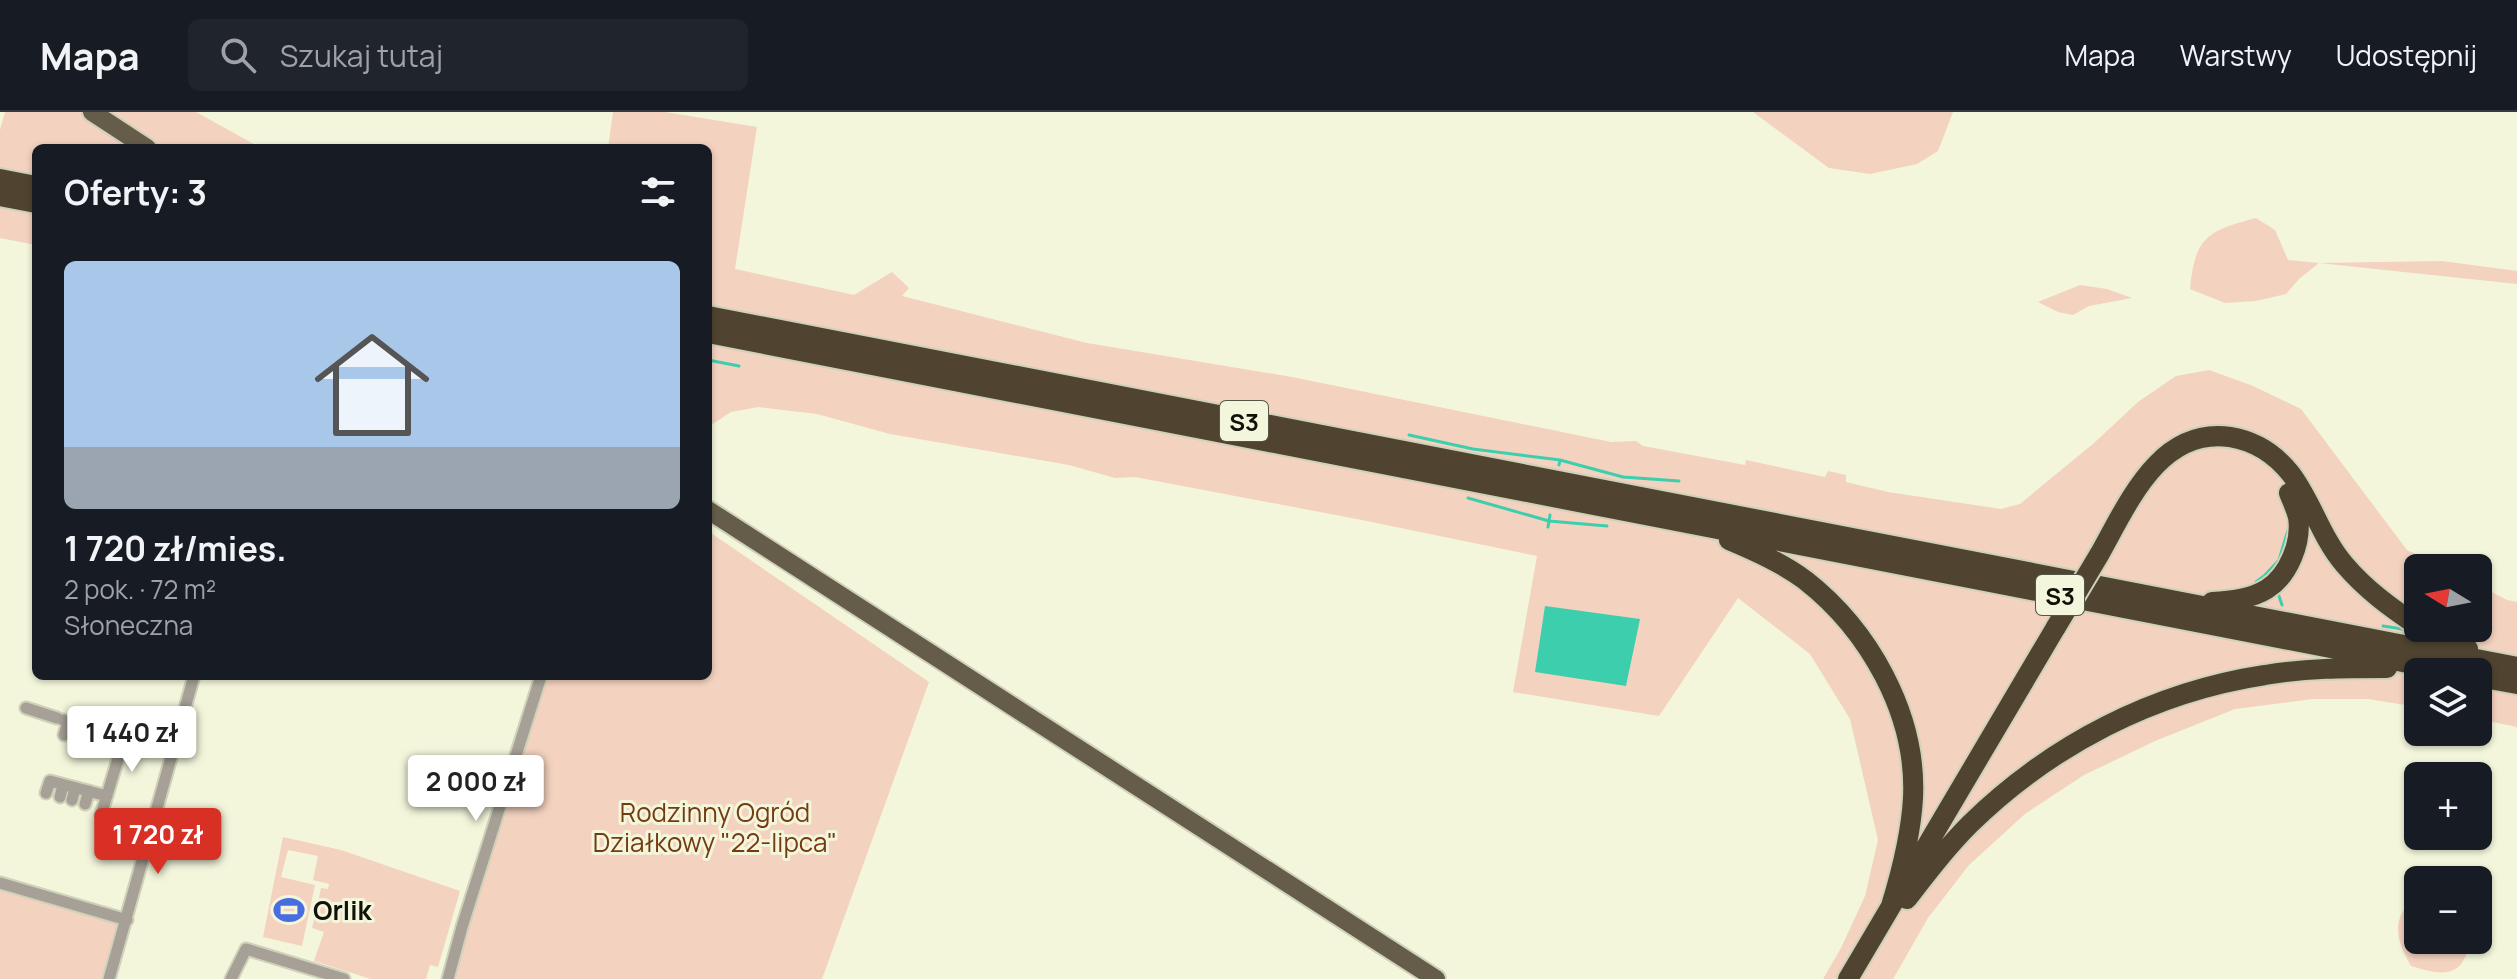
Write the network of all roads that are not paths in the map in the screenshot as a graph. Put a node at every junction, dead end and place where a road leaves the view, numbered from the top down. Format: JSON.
{"nodes":[{"id":1,"x":92,"y":112,"type":"edge"},
{"id":2,"x":141,"y":144,"type":"edge"},
{"id":3,"x":0,"y":179,"type":"edge"},
{"id":4,"x":32,"y":185,"type":"edge"},
{"id":5,"x":0,"y":196,"type":"edge"},
{"id":6,"x":32,"y":202,"type":"edge"},
{"id":7,"x":712,"y":317,"type":"edge"},
{"id":8,"x":712,"y":334,"type":"edge"},
{"id":9,"x":712,"y":513,"type":"edge"},
{"id":10,"x":1690,"y":524,"type":"junction"},
{"id":11,"x":2104,"y":556,"type":"junction"},
{"id":12,"x":2184,"y":603,"type":"junction"},
{"id":13,"x":2404,"y":616,"type":"edge"},
{"id":14,"x":2451,"y":642,"type":"edge"},
{"id":15,"x":2404,"y":662,"type":"edge"},
{"id":16,"x":2404,"y":667,"type":"edge"},
{"id":17,"x":2514,"y":672,"type":"edge"},
{"id":18,"x":2492,"y":675,"type":"edge"},
{"id":19,"x":193,"y":680,"type":"edge"},
{"id":20,"x":540,"y":680,"type":"edge"},
{"id":21,"x":26,"y":708,"type":"dead end"},
{"id":22,"x":63,"y":720,"type":"junction"},
{"id":23,"x":64,"y":735,"type":"dead end"},
{"id":24,"x":124,"y":739,"type":"junction"},
{"id":25,"x":171,"y":758,"type":"junction"},
{"id":26,"x":89,"y":791,"type":"junction"},
{"id":27,"x":46,"y":793,"type":"dead end"},
{"id":28,"x":107,"y":796,"type":"junction"},
{"id":29,"x":85,"y":804,"type":"dead end"},
{"id":30,"x":101,"y":815,"type":"dead end"},
{"id":31,"x":0,"y":883,"type":"edge"},
{"id":32,"x":1899,"y":902,"type":"junction"},
{"id":33,"x":127,"y":920,"type":"junction"},
{"id":34,"x":109,"y":979,"type":"edge"},
{"id":35,"x":231,"y":979,"type":"edge"},
{"id":36,"x":344,"y":979,"type":"edge"},
{"id":37,"x":448,"y":979,"type":"edge"},
{"id":38,"x":1436,"y":979,"type":"edge"},
{"id":39,"x":1848,"y":979,"type":"edge"},
{"id":40,"x":1859,"y":979,"type":"edge"}],
"edges":[{"from":1,"to":2,"type":"main road"},
{"from":3,"to":4,"type":"highway"},
{"from":5,"to":6,"type":"highway"},
{"from":7,"to":12,"type":"highway","number":"S3"},
{"from":8,"to":10,"type":"highway","number":"S3"},
{"from":9,"to":38,"type":"main road"},
{"from":10,"to":15,"type":"highway","number":"S3"},
{"from":10,"to":32,"type":"highway"},
{"from":11,"to":12,"type":"highway"},
{"from":11,"to":13,"type":"highway"},
{"from":11,"to":32,"type":"highway"},
{"from":12,"to":17,"type":"highway","number":"S3"},
{"from":14,"to":17,"type":"highway"},
{"from":16,"to":32,"type":"highway"},
{"from":17,"to":18,"type":"highway"},
{"from":19,"to":25,"type":"street"},
{"from":20,"to":37,"type":"street"},
{"from":21,"to":22,"type":"street"},
{"from":22,"to":23,"type":"street"},
{"from":22,"to":24,"type":"street"},
{"from":24,"to":25,"type":"street"},
{"from":24,"to":28,"type":"street"},
{"from":25,"to":33,"type":"street"},
{"from":26,"to":27,"type":"street"},
{"from":26,"to":28,"type":"street"},
{"from":26,"to":29,"type":"street"},
{"from":28,"to":30,"type":"street"},
{"from":31,"to":33,"type":"street"},
{"from":32,"to":39,"type":"highway"},
{"from":32,"to":40,"type":"highway"},
{"from":33,"to":34,"type":"street"},
{"from":35,"to":36,"type":"street"}]}
